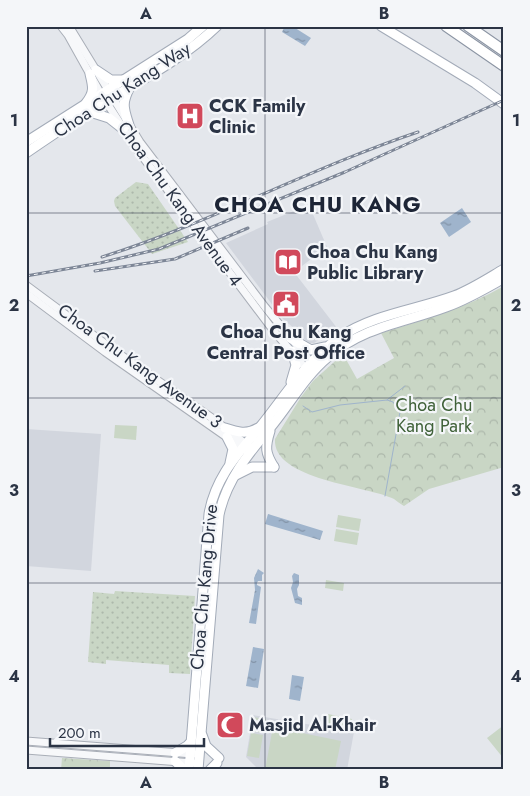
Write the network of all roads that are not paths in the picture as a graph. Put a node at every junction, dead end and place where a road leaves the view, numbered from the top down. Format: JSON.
{"nodes":[{"id":1,"x":61,"y":26,"type":"edge"},
{"id":2,"x":69,"y":26,"type":"edge"},
{"id":3,"x":203,"y":26,"type":"edge"},
{"id":4,"x":217,"y":26,"type":"edge"},
{"id":5,"x":381,"y":26,"type":"edge"},
{"id":6,"x":446,"y":26,"type":"edge"},
{"id":7,"x":468,"y":26,"type":"edge"},
{"id":8,"x":504,"y":51,"type":"edge"},
{"id":9,"x":504,"y":66,"type":"edge"},
{"id":10,"x":93,"y":72,"type":"junction"},
{"id":11,"x":127,"y":84,"type":"junction"},
{"id":12,"x":107,"y":96,"type":"junction"},
{"id":13,"x":504,"y":104,"type":"edge"},
{"id":14,"x":87,"y":108,"type":"junction"},
{"id":15,"x":126,"y":127,"type":"junction"},
{"id":16,"x":26,"y":142,"type":"edge"},
{"id":17,"x":26,"y":153,"type":"edge"},
{"id":18,"x":504,"y":269,"type":"edge"},
{"id":19,"x":504,"y":278,"type":"edge"},
{"id":20,"x":26,"y":285,"type":"edge"},
{"id":21,"x":26,"y":293,"type":"edge"},
{"id":22,"x":367,"y":322,"type":"junction"},
{"id":23,"x":376,"y":329,"type":"junction"},
{"id":24,"x":290,"y":338,"type":"junction"},
{"id":25,"x":330,"y":345,"type":"junction"},
{"id":26,"x":292,"y":351,"type":"junction"},
{"id":27,"x":311,"y":368,"type":"junction"},
{"id":28,"x":289,"y":387,"type":"junction"},
{"id":29,"x":260,"y":426,"type":"junction"},
{"id":30,"x":271,"y":426,"type":"junction"},
{"id":31,"x":225,"y":428,"type":"junction"},
{"id":32,"x":227,"y":437,"type":"junction"},
{"id":33,"x":248,"y":448,"type":"junction"},
{"id":34,"x":232,"y":471,"type":"junction"},
{"id":35,"x":200,"y":732,"type":"junction"},
{"id":36,"x":26,"y":741,"type":"edge"},
{"id":37,"x":191,"y":742,"type":"junction"},
{"id":38,"x":26,"y":750,"type":"edge"},
{"id":39,"x":175,"y":757,"type":"junction"},
{"id":40,"x":192,"y":763,"type":"edge"},
{"id":41,"x":215,"y":764,"type":"edge"}],
"edges":[{"from":1,"to":10,"type":"street","name":"Choa Chu Kang Avenue 4"},
{"from":2,"to":10,"type":"street","name":"Choa Chu Kang Avenue 4"},
{"from":3,"to":11,"type":"main road","name":"Choa Chu Kang Way"},
{"from":4,"to":11,"type":"main road","name":"Choa Chu Kang Way"},
{"from":5,"to":13,"type":"main road"},
{"from":6,"to":9,"type":"highway"},
{"from":7,"to":8,"type":"highway"},
{"from":10,"to":11,"type":"main road"},
{"from":10,"to":12,"type":"street","name":"Choa Chu Kang Avenue 4"},
{"from":10,"to":14,"type":"main road"},
{"from":11,"to":12,"type":"main road","name":"Choa Chu Kang Way"},
{"from":11,"to":15,"type":"main road"},
{"from":12,"to":14,"type":"main road","name":"Choa Chu Kang Way"},
{"from":12,"to":15,"type":"street","name":"Choa Chu Kang Avenue 4"},
{"from":14,"to":15,"type":"main road"},
{"from":14,"to":16,"type":"main road","name":"Choa Chu Kang Way"},
{"from":14,"to":17,"type":"main road","name":"Choa Chu Kang Way"},
{"from":15,"to":24,"type":"street","name":"Choa Chu Kang Avenue 4"},
{"from":15,"to":26,"type":"street","name":"Choa Chu Kang Avenue 4"},
{"from":18,"to":22,"type":"main road","name":"Choa Chu Kang Drive"},
{"from":19,"to":23,"type":"main road","name":"Choa Chu Kang Drive"},
{"from":20,"to":31,"type":"street","name":"Choa Chu Kang Avenue 3"},
{"from":21,"to":32,"type":"street","name":"Choa Chu Kang Avenue 3"},
{"from":22,"to":23,"type":"main road"},
{"from":22,"to":25,"type":"main road","name":"Choa Chu Kang Drive"},
{"from":23,"to":27,"type":"main road","name":"Choa Chu Kang Drive"},
{"from":24,"to":25,"type":"main road"},
{"from":24,"to":27,"type":"street","name":"Choa Chu Kang Avenue 4"},
{"from":25,"to":27,"type":"main road","name":"Choa Chu Kang Drive"},
{"from":26,"to":27,"type":"street","name":"Choa Chu Kang Avenue 4"},
{"from":26,"to":28,"type":"main road"},
{"from":27,"to":28,"type":"main road","name":"Choa Chu Kang Drive"},
{"from":27,"to":30,"type":"main road","name":"Choa Chu Kang Drive"},
{"from":28,"to":29,"type":"main road","name":"Choa Chu Kang Drive"},
{"from":29,"to":31,"type":"main road"},
{"from":29,"to":33,"type":"main road","name":"Choa Chu Kang Drive"},
{"from":30,"to":33,"type":"main road","name":"Choa Chu Kang Drive"},
{"from":30,"to":34,"type":"main road"},
{"from":31,"to":33,"type":"street","name":"Choa Chu Kang Avenue 3"},
{"from":32,"to":33,"type":"street","name":"Choa Chu Kang Avenue 3"},
{"from":32,"to":34,"type":"main road"},
{"from":33,"to":34,"type":"main road","name":"Choa Chu Kang Drive"},
{"from":34,"to":35,"type":"main road","name":"Choa Chu Kang Drive"},
{"from":34,"to":37,"type":"main road","name":"Choa Chu Kang Drive"},
{"from":35,"to":40,"type":"main road","name":"Choa Chu Kang Drive"},
{"from":35,"to":41,"type":"main road"},
{"from":36,"to":39,"type":"street"},
{"from":37,"to":39,"type":"main road"},
{"from":37,"to":40,"type":"main road","name":"Choa Chu Kang Drive"},
{"from":38,"to":39,"type":"street"},
{"from":39,"to":40,"type":"main road"},
{"from":39,"to":40,"type":"street"}]}
